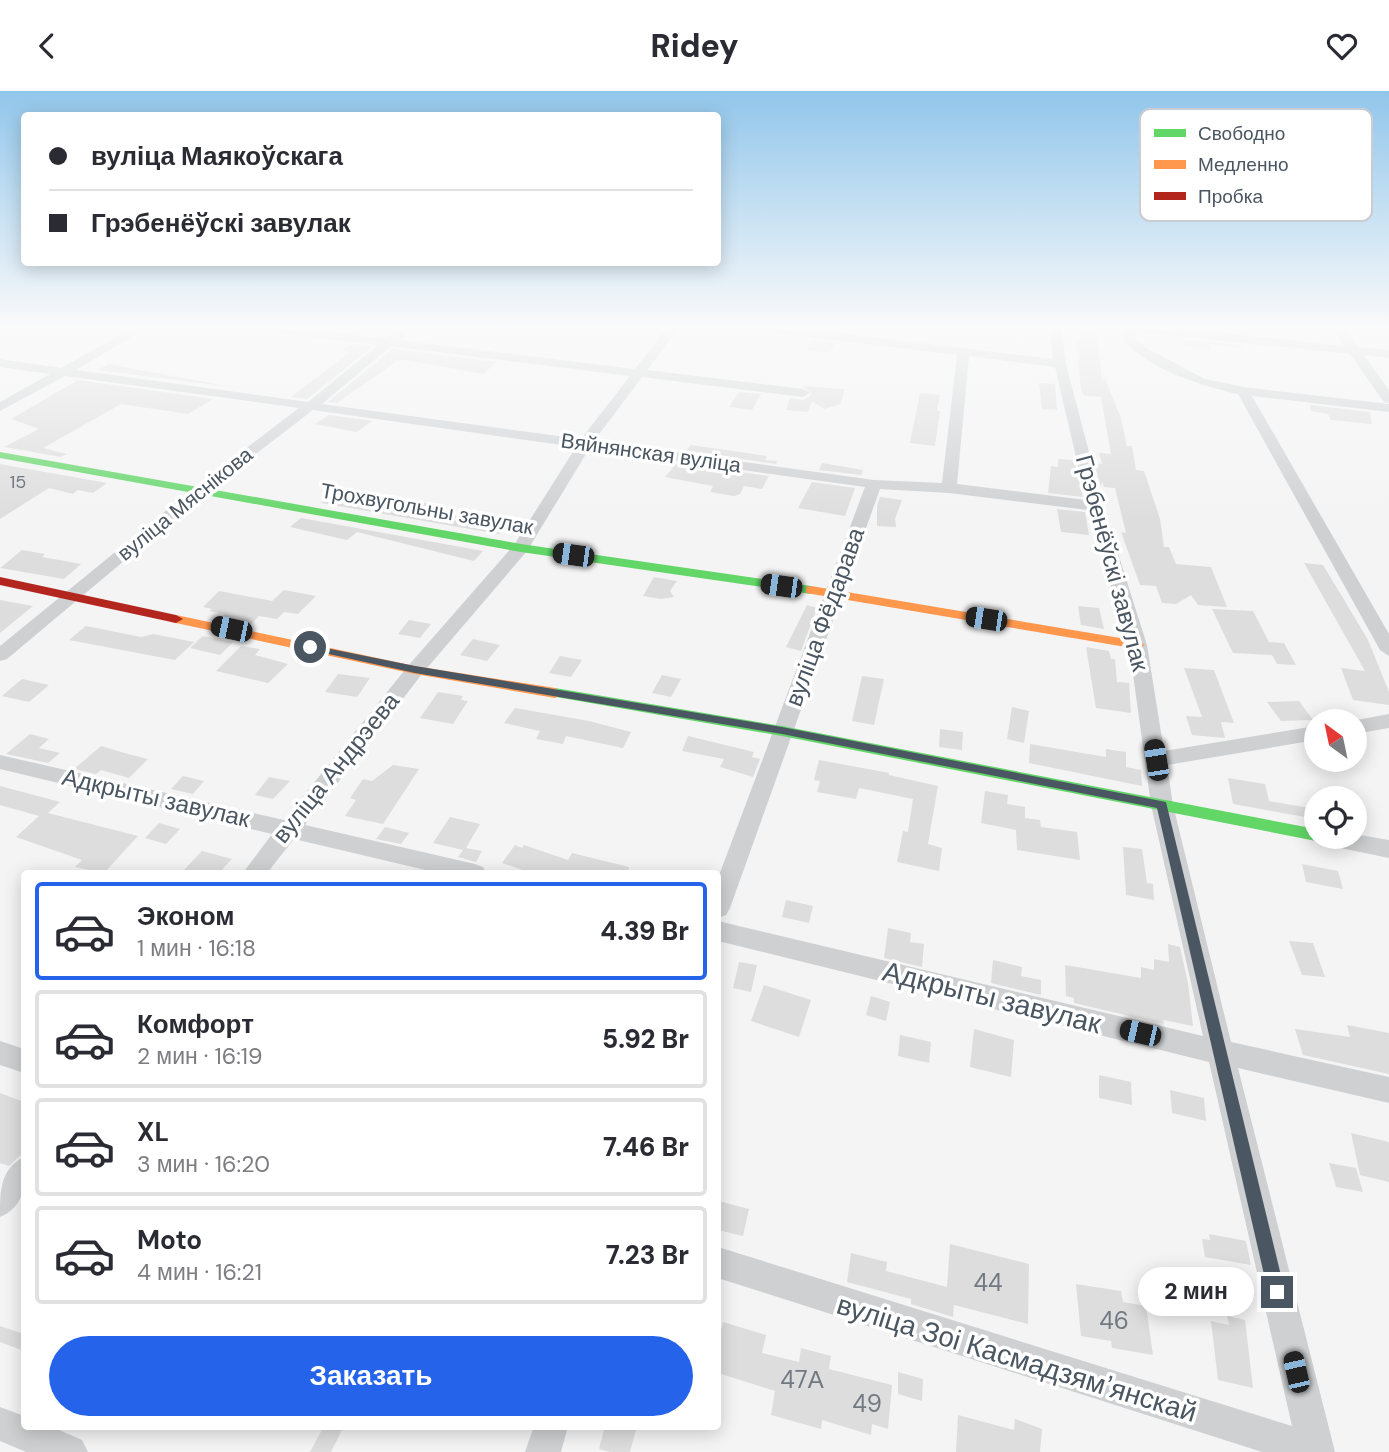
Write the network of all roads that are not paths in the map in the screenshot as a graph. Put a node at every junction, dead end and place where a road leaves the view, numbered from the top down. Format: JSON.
{"nodes":[{"id":1,"x":25,"y":393,"type":"edge"},
{"id":2,"x":198,"y":393,"type":"edge"},
{"id":3,"x":327,"y":393,"type":"edge"},
{"id":4,"x":624,"y":393,"type":"edge"},
{"id":5,"x":799,"y":393,"type":"edge"},
{"id":6,"x":803,"y":393,"type":"dead end"},
{"id":7,"x":959,"y":393,"type":"edge"},
{"id":8,"x":1067,"y":393,"type":"edge"},
{"id":9,"x":1244,"y":393,"type":"edge"},
{"id":10,"x":1256,"y":393,"type":"edge"},
{"id":11,"x":0,"y":407,"type":"edge"},
{"id":12,"x":308,"y":408,"type":"junction"},
{"id":13,"x":1389,"y":408,"type":"edge"},
{"id":14,"x":585,"y":444,"type":"junction"},
{"id":15,"x":0,"y":455,"type":"edge"},
{"id":16,"x":874,"y":484,"type":"junction"},
{"id":17,"x":949,"y":488,"type":"junction"},
{"id":18,"x":200,"y":490,"type":"junction"},
{"id":19,"x":1095,"y":506,"type":"junction"},
{"id":20,"x":521,"y":548,"type":"junction"},
{"id":21,"x":0,"y":581,"type":"edge"},
{"id":22,"x":833,"y":593,"type":"junction"},
{"id":23,"x":74,"y":595,"type":"junction"},
{"id":24,"x":1138,"y":645,"type":"junction"},
{"id":25,"x":1389,"y":650,"type":"edge"},
{"id":26,"x":0,"y":655,"type":"edge"},
{"id":27,"x":415,"y":670,"type":"junction"},
{"id":28,"x":1389,"y":721,"type":"edge"},
{"id":29,"x":1367,"y":725,"type":"edge"},
{"id":30,"x":782,"y":731,"type":"junction"},
{"id":31,"x":1304,"y":735,"type":"edge"},
{"id":32,"x":1156,"y":760,"type":"junction"},
{"id":33,"x":0,"y":762,"type":"edge"},
{"id":34,"x":1162,"y":805,"type":"junction"},
{"id":35,"x":287,"y":828,"type":"junction"},
{"id":36,"x":1304,"y":833,"type":"edge"},
{"id":37,"x":1367,"y":845,"type":"edge"},
{"id":38,"x":1389,"y":849,"type":"edge"},
{"id":39,"x":256,"y":870,"type":"edge"},
{"id":40,"x":462,"y":870,"type":"edge"},
{"id":41,"x":721,"y":900,"type":"edge"},
{"id":42,"x":721,"y":932,"type":"edge"},
{"id":43,"x":1220,"y":1052,"type":"junction"},
{"id":44,"x":0,"y":1053,"type":"edge"},
{"id":45,"x":21,"y":1060,"type":"edge"},
{"id":46,"x":1389,"y":1090,"type":"edge"},
{"id":47,"x":21,"y":1176,"type":"edge"},
{"id":48,"x":0,"y":1202,"type":"edge"},
{"id":49,"x":721,"y":1264,"type":"edge"},
{"id":50,"x":0,"y":1424,"type":"edge"},
{"id":51,"x":550,"y":1430,"type":"edge"},
{"id":52,"x":70,"y":1452,"type":"edge"},
{"id":53,"x":543,"y":1452,"type":"edge"},
{"id":54,"x":1315,"y":1452,"type":"edge"}],
"edges":[{"from":1,"to":11,"type":"street"},
{"from":2,"to":12,"type":"street","name":"Вяйнянская вуліца"},
{"from":3,"to":12,"type":"street","name":"вуліца Мяснікова"},
{"from":4,"to":14,"type":"street","name":"вуліца Андрэева"},
{"from":5,"to":6,"type":"street"},
{"from":7,"to":17,"type":"street"},
{"from":8,"to":19,"type":"street","name":"Грэбенёўскі завулак"},
{"from":9,"to":25,"type":"street"},
{"from":10,"to":13,"type":"street"},
{"from":12,"to":14,"type":"street","name":"Вяйнянская вуліца"},
{"from":12,"to":18,"type":"street","name":"вуліца Мяснікова"},
{"from":14,"to":16,"type":"street","name":"Вяйнянская вуліца"},
{"from":14,"to":20,"type":"street","name":"вуліца Андрэева"},
{"from":15,"to":18,"type":"street","name":"Трохвугольны завулак"},
{"from":16,"to":17,"type":"street","name":"Вяйнянская вуліца"},
{"from":16,"to":22,"type":"street","name":"вуліца Фёдарава"},
{"from":17,"to":19,"type":"street","name":"Вяйнянская вуліца"},
{"from":18,"to":20,"type":"street","name":"Трохвугольны завулак"},
{"from":18,"to":23,"type":"street","name":"вуліца Мяснікова"},
{"from":19,"to":24,"type":"street","name":"Грэбенёўскі завулак"},
{"from":20,"to":22,"type":"street","name":"Трохвугольны завулак"},
{"from":20,"to":27,"type":"street","name":"вуліца Андрэева"},
{"from":21,"to":23,"type":"street"},
{"from":22,"to":24,"type":"street","name":"Трохвугольны завулак"},
{"from":22,"to":30,"type":"street","name":"вуліца Фёдарава"},
{"from":23,"to":26,"type":"street","name":"вуліца Мяснікова"},
{"from":23,"to":27,"type":"street"},
{"from":24,"to":32,"type":"street","name":"Грэбенёўскі завулак"},
{"from":27,"to":30,"type":"street"},
{"from":27,"to":35,"type":"street","name":"вуліца Андрэева"},
{"from":28,"to":29,"type":"street"},
{"from":30,"to":34,"type":"street"},
{"from":30,"to":41,"type":"street","name":"вуліца Фёдарава"},
{"from":31,"to":32,"type":"street"},
{"from":32,"to":34,"type":"street","name":"Грэбенёўскі завулак"},
{"from":33,"to":35,"type":"street","name":"Адкрыты завулак"},
{"from":34,"to":36,"type":"street"},
{"from":34,"to":43,"type":"street","name":"Грэбенёўскі завулак"},
{"from":35,"to":39,"type":"street","name":"вуліца Андрэева"},
{"from":35,"to":40,"type":"street","name":"Адкрыты завулак"},
{"from":37,"to":38,"type":"street"},
{"from":42,"to":43,"type":"street","name":"Адкрыты завулак"},
{"from":43,"to":46,"type":"street","name":"Адкрыты завулак"},
{"from":43,"to":54,"type":"street","name":"Грэбенёўскі завулак"},
{"from":44,"to":45,"type":"street"},
{"from":47,"to":48,"type":"street"},
{"from":49,"to":54,"type":"street","name":"вуліца Зоі Касмадзямʼянскай"},
{"from":50,"to":52,"type":"street"},
{"from":51,"to":53,"type":"street"}]}
